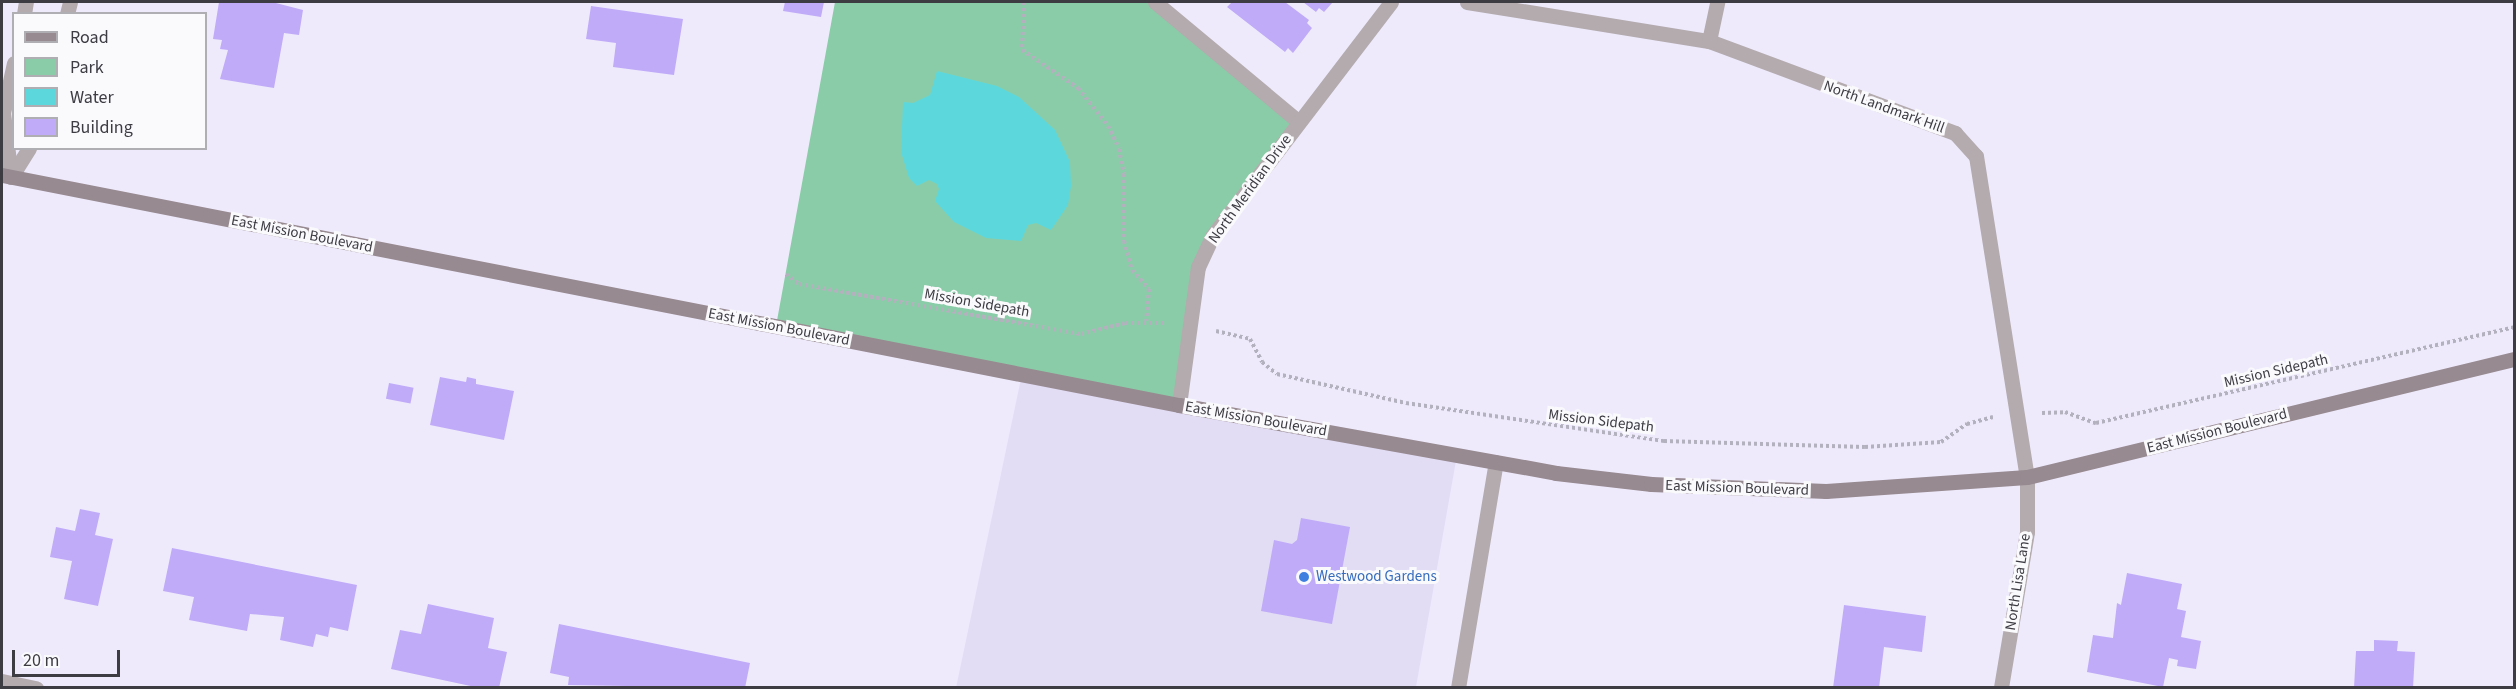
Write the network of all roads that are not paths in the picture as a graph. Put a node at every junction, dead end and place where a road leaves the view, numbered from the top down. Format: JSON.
{"nodes":[{"id":1,"x":1155,"y":2,"type":"edge"},
{"id":2,"x":1391,"y":2,"type":"edge"},
{"id":3,"x":1467,"y":2,"type":"edge"},
{"id":4,"x":1717,"y":2,"type":"edge"},
{"id":5,"x":1709,"y":41,"type":"junction"},
{"id":6,"x":12,"y":72,"type":"edge"},
{"id":7,"x":1299,"y":122,"type":"junction"},
{"id":8,"x":27,"y":150,"type":"edge"},
{"id":9,"x":6,"y":176,"type":"edge"},
{"id":10,"x":2514,"y":359,"type":"edge"},
{"id":11,"x":1179,"y":405,"type":"junction"},
{"id":12,"x":1496,"y":462,"type":"junction"},
{"id":13,"x":2027,"y":477,"type":"junction"},
{"id":14,"x":2,"y":681,"type":"edge"},
{"id":15,"x":36,"y":687,"type":"edge"},
{"id":16,"x":1458,"y":687,"type":"edge"},
{"id":17,"x":2001,"y":687,"type":"edge"}],
"edges":[{"from":1,"to":7,"type":"street"},
{"from":2,"to":7,"type":"street","name":"North Meridian Drive"},
{"from":3,"to":5,"type":"street","name":"North Landmark Hill"},
{"from":4,"to":5,"type":"street"},
{"from":5,"to":13,"type":"street","name":"North Landmark Hill"},
{"from":6,"to":9,"type":"street"},
{"from":7,"to":11,"type":"street","name":"North Meridian Drive"},
{"from":8,"to":9,"type":"street"},
{"from":9,"to":11,"type":"main road","name":"East Mission Boulevard"},
{"from":10,"to":13,"type":"main road","name":"East Mission Boulevard"},
{"from":11,"to":12,"type":"main road","name":"East Mission Boulevard"},
{"from":12,"to":13,"type":"main road","name":"East Mission Boulevard"},
{"from":12,"to":16,"type":"street"},
{"from":13,"to":17,"type":"street","name":"North Lisa Lane"},
{"from":14,"to":15,"type":"street"}]}
